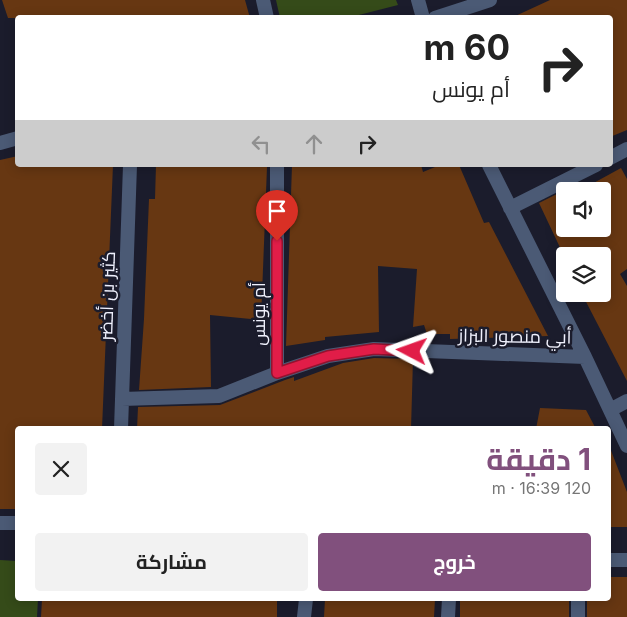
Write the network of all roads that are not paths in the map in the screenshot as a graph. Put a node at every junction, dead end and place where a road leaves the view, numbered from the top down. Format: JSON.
{"nodes":[{"id":1,"x":263,"y":0,"type":"edge"},
{"id":2,"x":418,"y":0,"type":"edge"},
{"id":3,"x":490,"y":0,"type":"edge"},
{"id":4,"x":266,"y":15,"type":"edge"},
{"id":5,"x":422,"y":15,"type":"edge"},
{"id":6,"x":444,"y":15,"type":"edge"},
{"id":7,"x":15,"y":139,"type":"edge"},
{"id":8,"x":0,"y":143,"type":"edge"},
{"id":9,"x":627,"y":150,"type":"edge"},
{"id":10,"x":613,"y":157,"type":"edge"},
{"id":11,"x":130,"y":167,"type":"edge"},
{"id":12,"x":277,"y":167,"type":"edge"},
{"id":13,"x":490,"y":167,"type":"edge"},
{"id":14,"x":592,"y":167,"type":"edge"},
{"id":15,"x":510,"y":208,"type":"junction"},
{"id":16,"x":585,"y":356,"type":"junction"},
{"id":17,"x":277,"y":373,"type":"junction"},
{"id":18,"x":122,"y":398,"type":"junction"},
{"id":19,"x":627,"y":401,"type":"edge"},
{"id":20,"x":610,"y":410,"type":"junction"},
{"id":21,"x":121,"y":426,"type":"edge"},
{"id":22,"x":627,"y":446,"type":"edge"},
{"id":23,"x":0,"y":523,"type":"edge"},
{"id":24,"x":15,"y":523,"type":"edge"},
{"id":25,"x":611,"y":560,"type":"edge"},
{"id":26,"x":627,"y":560,"type":"edge"},
{"id":27,"x":306,"y":601,"type":"edge"},
{"id":28,"x":449,"y":601,"type":"edge"},
{"id":29,"x":578,"y":601,"type":"edge"},
{"id":30,"x":304,"y":617,"type":"edge"},
{"id":31,"x":448,"y":617,"type":"edge"},
{"id":32,"x":578,"y":617,"type":"edge"}],
"edges":[{"from":1,"to":4,"type":"street"},
{"from":2,"to":5,"type":"street"},
{"from":3,"to":6,"type":"street"},
{"from":7,"to":8,"type":"street"},
{"from":9,"to":10,"type":"street"},
{"from":11,"to":18,"type":"street","name":"كثير بن أخضر"},
{"from":12,"to":17,"type":"street","name":"أم يونس"},
{"from":13,"to":15,"type":"street"},
{"from":14,"to":15,"type":"street"},
{"from":15,"to":16,"type":"street"},
{"from":16,"to":17,"type":"street","name":"أبي منصور البزاز"},
{"from":16,"to":20,"type":"street"},
{"from":17,"to":18,"type":"street","name":"أبي منصور البزاز"},
{"from":18,"to":21,"type":"street","name":"كثير بن أخضر"},
{"from":19,"to":20,"type":"street"},
{"from":20,"to":22,"type":"street"},
{"from":23,"to":24,"type":"street"},
{"from":25,"to":26,"type":"street"},
{"from":27,"to":30,"type":"street"},
{"from":28,"to":31,"type":"street"},
{"from":29,"to":32,"type":"street"}]}
